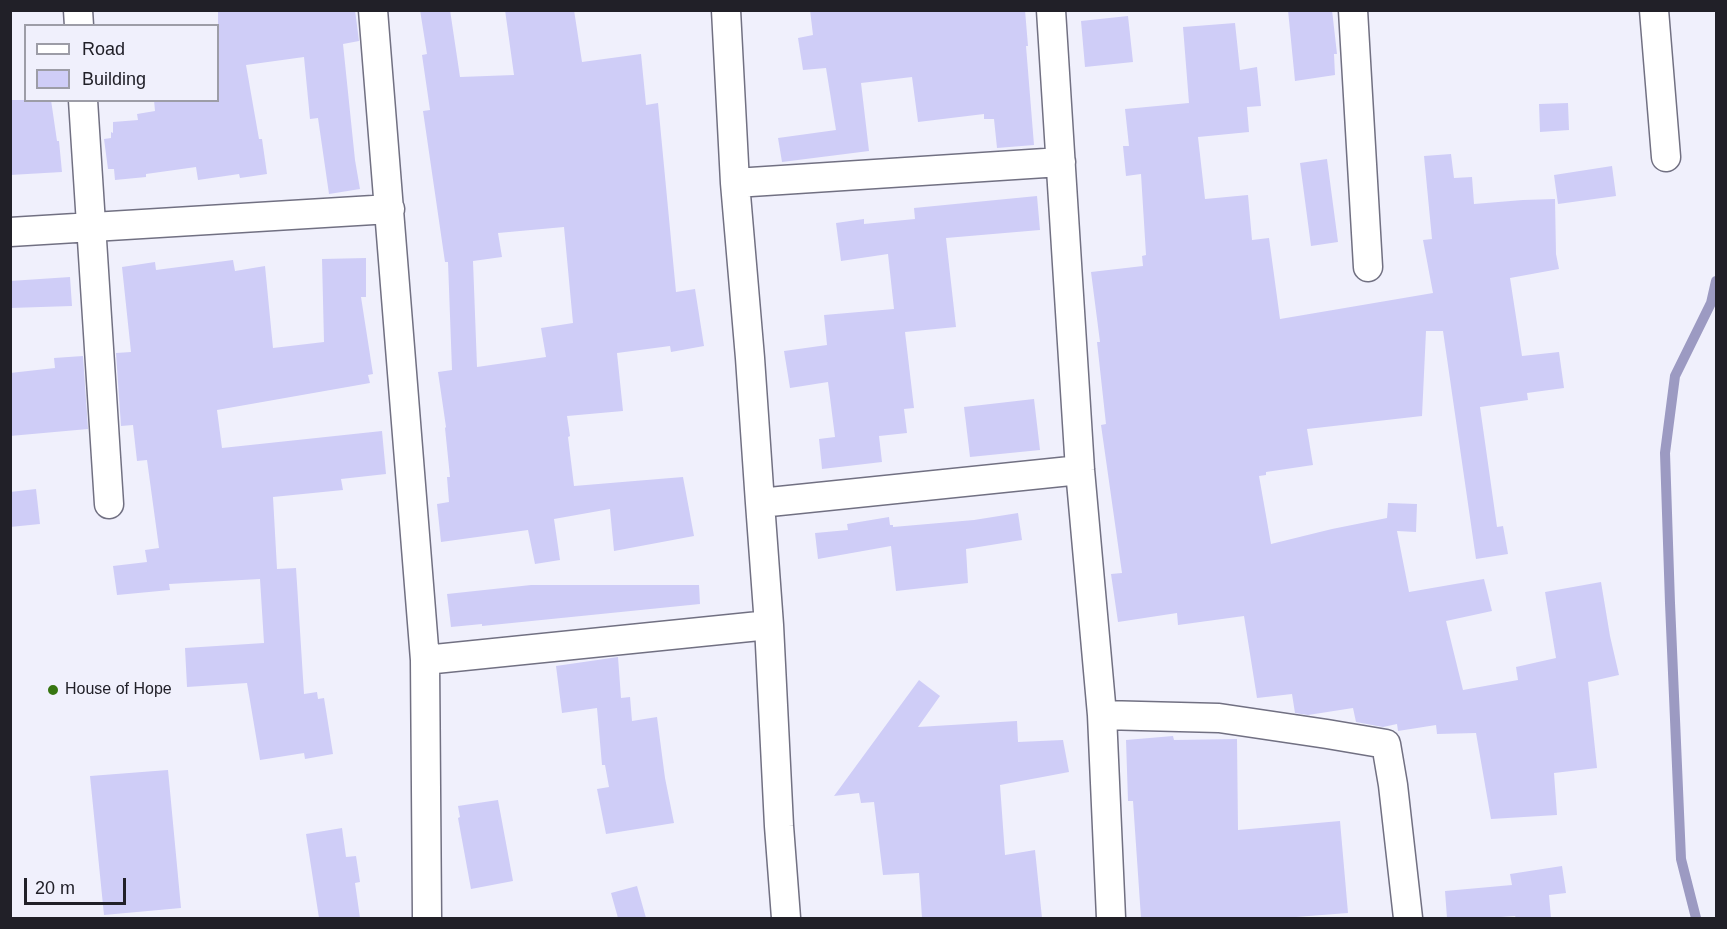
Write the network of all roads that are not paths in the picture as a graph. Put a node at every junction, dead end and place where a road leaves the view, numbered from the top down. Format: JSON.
{"nodes":[{"id":1,"x":373,"y":10,"type":"edge"},
{"id":2,"x":726,"y":10,"type":"edge"},
{"id":3,"x":1051,"y":10,"type":"edge"},
{"id":4,"x":1353,"y":10,"type":"edge"},
{"id":5,"x":1654,"y":10,"type":"edge"},
{"id":6,"x":83,"y":102,"type":"edge"},
{"id":7,"x":1666,"y":157,"type":"dead end"},
{"id":8,"x":1061,"y":162,"type":"junction"},
{"id":9,"x":735,"y":183,"type":"junction"},
{"id":10,"x":390,"y":209,"type":"junction"},
{"id":11,"x":91,"y":226,"type":"junction"},
{"id":12,"x":10,"y":232,"type":"edge"},
{"id":13,"x":1368,"y":267,"type":"dead end"},
{"id":14,"x":1080,"y":470,"type":"junction"},
{"id":15,"x":109,"y":504,"type":"dead end"},
{"id":16,"x":760,"y":504,"type":"junction"},
{"id":17,"x":769,"y":625,"type":"junction"},
{"id":18,"x":425,"y":660,"type":"junction"},
{"id":19,"x":1102,"y":715,"type":"junction"},
{"id":20,"x":427,"y":918,"type":"edge"},
{"id":21,"x":786,"y":918,"type":"edge"},
{"id":22,"x":1111,"y":918,"type":"edge"},
{"id":23,"x":1408,"y":918,"type":"edge"}],
"edges":[{"from":1,"to":10,"type":"street"},
{"from":2,"to":9,"type":"street"},
{"from":3,"to":8,"type":"street"},
{"from":4,"to":13,"type":"street"},
{"from":5,"to":7,"type":"street"},
{"from":6,"to":11,"type":"street"},
{"from":8,"to":9,"type":"street"},
{"from":8,"to":14,"type":"street"},
{"from":9,"to":16,"type":"street"},
{"from":10,"to":11,"type":"street"},
{"from":10,"to":18,"type":"street"},
{"from":11,"to":12,"type":"street"},
{"from":11,"to":15,"type":"street"},
{"from":14,"to":16,"type":"street"},
{"from":14,"to":19,"type":"street"},
{"from":16,"to":17,"type":"street"},
{"from":17,"to":18,"type":"street"},
{"from":17,"to":21,"type":"street"},
{"from":18,"to":20,"type":"street"},
{"from":19,"to":22,"type":"street"},
{"from":19,"to":23,"type":"street"}]}
